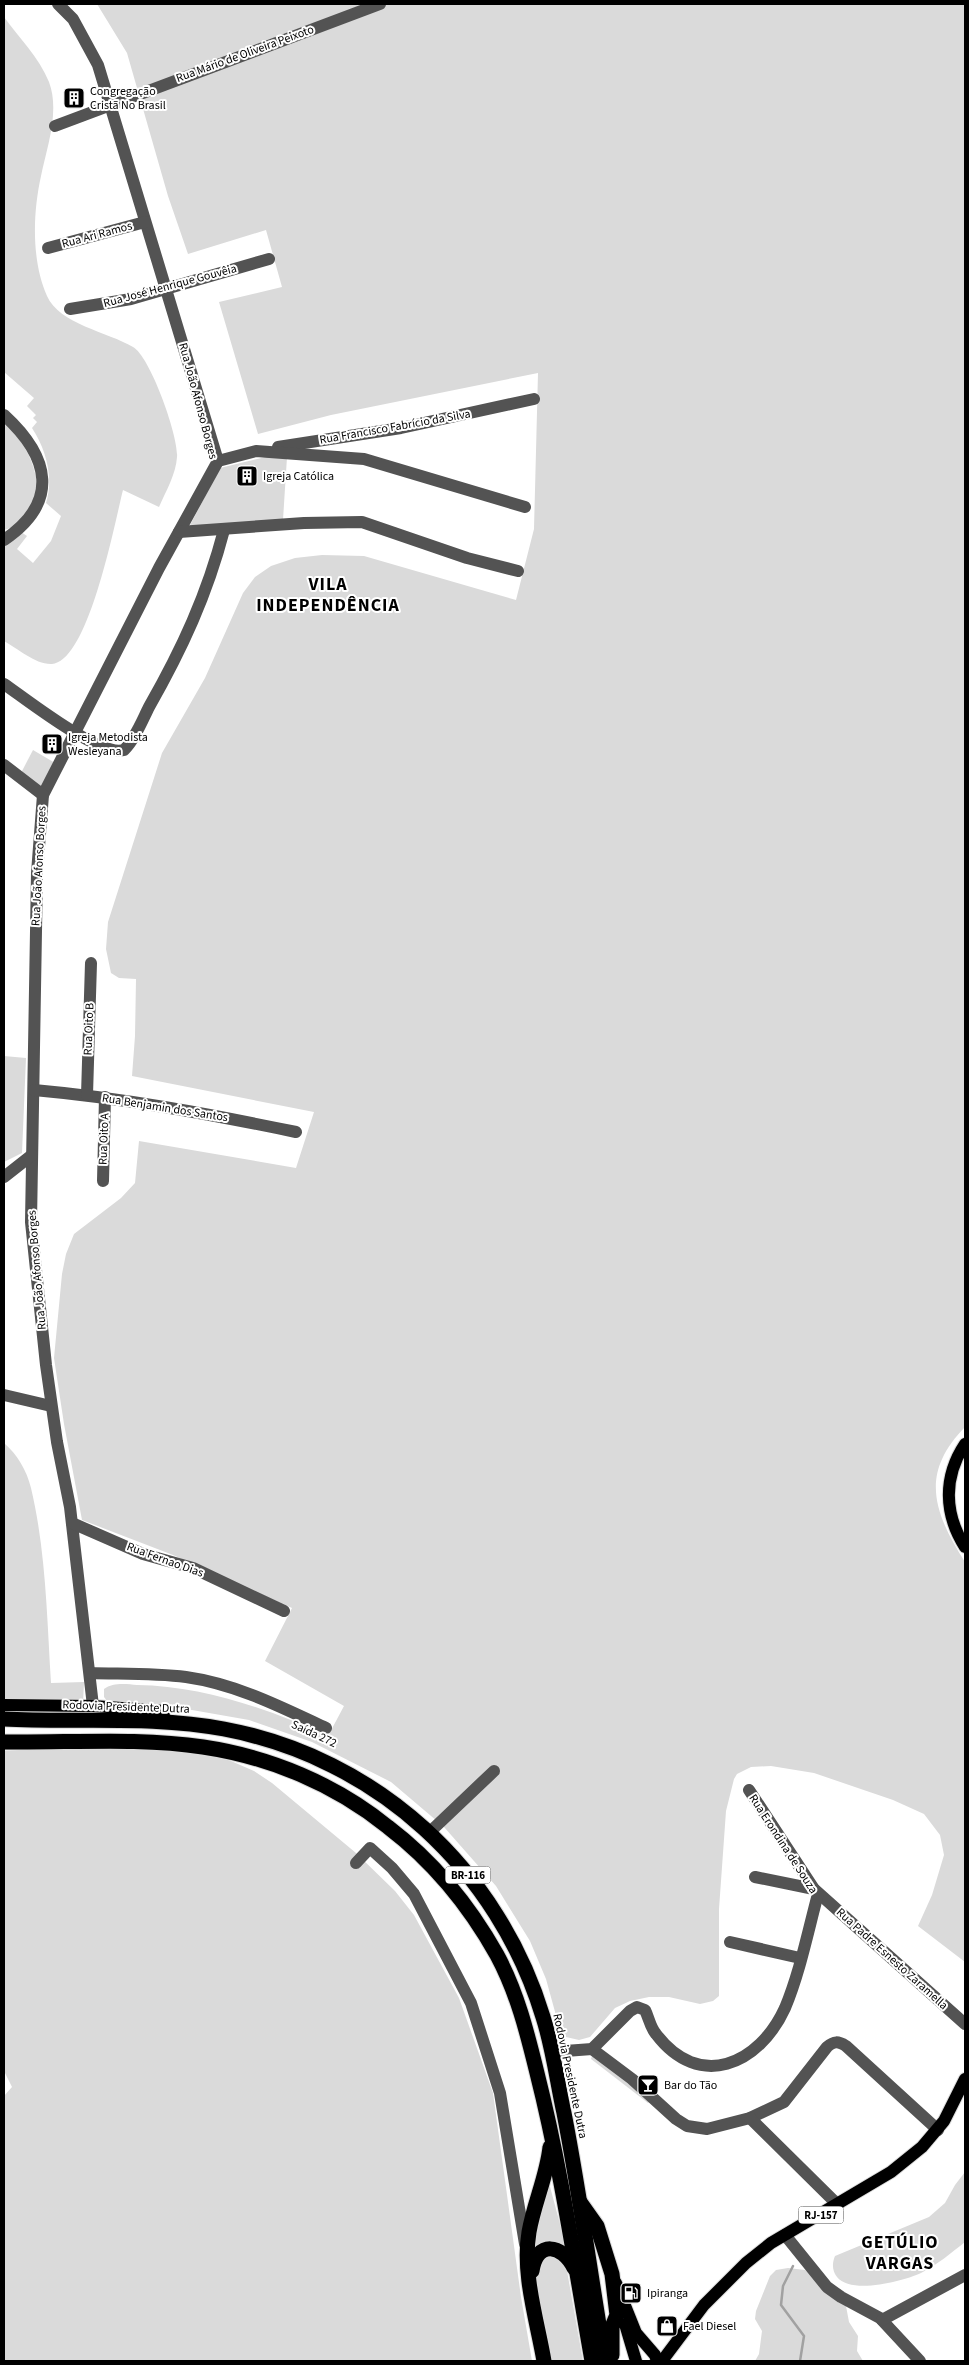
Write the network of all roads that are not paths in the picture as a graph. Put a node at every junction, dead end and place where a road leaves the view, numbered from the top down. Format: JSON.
{"nodes":[{"id":1,"x":58,"y":4,"type":"edge"},
{"id":2,"x":380,"y":4,"type":"edge"},
{"id":3,"x":110,"y":103,"type":"junction"},
{"id":4,"x":55,"y":126,"type":"dead end"},
{"id":5,"x":145,"y":222,"type":"junction"},
{"id":6,"x":48,"y":248,"type":"dead end"},
{"id":7,"x":268,"y":259,"type":"dead end"},
{"id":8,"x":167,"y":290,"type":"junction"},
{"id":9,"x":70,"y":309,"type":"dead end"},
{"id":10,"x":534,"y":399,"type":"dead end"},
{"id":11,"x":4,"y":416,"type":"edge"},
{"id":12,"x":256,"y":451,"type":"junction"},
{"id":13,"x":218,"y":461,"type":"junction"},
{"id":14,"x":525,"y":506,"type":"dead end"},
{"id":15,"x":224,"y":530,"type":"junction"},
{"id":16,"x":179,"y":532,"type":"junction"},
{"id":17,"x":4,"y":540,"type":"edge"},
{"id":18,"x":518,"y":571,"type":"dead end"},
{"id":19,"x":4,"y":684,"type":"edge"},
{"id":20,"x":76,"y":734,"type":"junction"},
{"id":21,"x":4,"y":765,"type":"edge"},
{"id":22,"x":43,"y":795,"type":"junction"},
{"id":23,"x":91,"y":963,"type":"dead end"},
{"id":24,"x":34,"y":1090,"type":"junction"},
{"id":25,"x":87,"y":1095,"type":"junction"},
{"id":26,"x":105,"y":1097,"type":"junction"},
{"id":27,"x":296,"y":1132,"type":"dead end"},
{"id":28,"x":32,"y":1155,"type":"junction"},
{"id":29,"x":4,"y":1177,"type":"edge"},
{"id":30,"x":103,"y":1181,"type":"dead end"},
{"id":31,"x":4,"y":1395,"type":"edge"},
{"id":32,"x":51,"y":1406,"type":"junction"},
{"id":33,"x":965,"y":1444,"type":"edge"},
{"id":34,"x":72,"y":1523,"type":"junction"},
{"id":35,"x":965,"y":1547,"type":"edge"},
{"id":36,"x":284,"y":1611,"type":"dead end"},
{"id":37,"x":90,"y":1673,"type":"junction"},
{"id":38,"x":4,"y":1705,"type":"edge"},
{"id":39,"x":93,"y":1706,"type":"junction"},
{"id":40,"x":164,"y":1711,"type":"joint"},
{"id":41,"x":4,"y":1719,"type":"edge"},
{"id":42,"x":326,"y":1728,"type":"dead end"},
{"id":43,"x":4,"y":1742,"type":"edge"},
{"id":44,"x":494,"y":1771,"type":"dead end"},
{"id":45,"x":748,"y":1790,"type":"dead end"},
{"id":46,"x":433,"y":1829,"type":"junction"},
{"id":47,"x":356,"y":1863,"type":"dead end"},
{"id":48,"x":755,"y":1877,"type":"dead end"},
{"id":49,"x":816,"y":1892,"type":"junction"},
{"id":50,"x":730,"y":1942,"type":"dead end"},
{"id":51,"x":800,"y":1958,"type":"junction"},
{"id":52,"x":965,"y":2024,"type":"edge"},
{"id":53,"x":547,"y":2034,"type":"junction"},
{"id":54,"x":592,"y":2048,"type":"junction"},
{"id":55,"x":552,"y":2052,"type":"junction"},
{"id":56,"x":965,"y":2079,"type":"edge"},
{"id":57,"x":545,"y":2103,"type":"junction"},
{"id":58,"x":750,"y":2118,"type":"junction"},
{"id":59,"x":938,"y":2130,"type":"junction"},
{"id":60,"x":578,"y":2199,"type":"junction"},
{"id":61,"x":838,"y":2205,"type":"junction"},
{"id":62,"x":784,"y":2235,"type":"junction"},
{"id":63,"x":527,"y":2258,"type":"junction"},
{"id":64,"x":612,"y":2274,"type":"junction"},
{"id":65,"x":965,"y":2275,"type":"edge"},
{"id":66,"x":532,"y":2287,"type":"junction"},
{"id":67,"x":582,"y":2303,"type":"junction"},
{"id":68,"x":617,"y":2315,"type":"junction"},
{"id":69,"x":882,"y":2320,"type":"junction"},
{"id":70,"x":671,"y":2350,"type":"junction"},
{"id":71,"x":654,"y":2357,"type":"edge"},
{"id":72,"x":544,"y":2361,"type":"edge"},
{"id":73,"x":592,"y":2361,"type":"edge"},
{"id":74,"x":605,"y":2361,"type":"edge"},
{"id":75,"x":612,"y":2361,"type":"edge"},
{"id":76,"x":636,"y":2361,"type":"edge"},
{"id":77,"x":662,"y":2361,"type":"edge"},
{"id":78,"x":920,"y":2361,"type":"edge"}],
"edges":[{"from":1,"to":3,"type":"street","name":"Rua João Afonso Borges"},
{"from":2,"to":3,"type":"street","name":"Rua Mário de Oliveira Peixoto"},
{"from":3,"to":4,"type":"street","name":"Rua Mário de Oliveira Peixoto"},
{"from":3,"to":5,"type":"street","name":"Rua João Afonso Borges"},
{"from":5,"to":6,"type":"street","name":"Rua Ari Ramos"},
{"from":5,"to":8,"type":"street","name":"Rua João Afonso Borges"},
{"from":7,"to":8,"type":"street","name":"Rua José Henrique Gouvêia"},
{"from":8,"to":9,"type":"street","name":"Rua José Henrique Gouvêia"},
{"from":8,"to":13,"type":"street","name":"Rua João Afonso Borges"},
{"from":10,"to":12,"type":"street","name":"Rua Francisco Fabrício da Silva"},
{"from":11,"to":17,"type":"street"},
{"from":12,"to":13,"type":"street"},
{"from":12,"to":14,"type":"street"},
{"from":13,"to":16,"type":"street","name":"Rua João Afonso Borges"},
{"from":15,"to":16,"type":"street"},
{"from":15,"to":18,"type":"street"},
{"from":15,"to":20,"type":"street"},
{"from":16,"to":20,"type":"street","name":"Rua João Afonso Borges"},
{"from":19,"to":20,"type":"street"},
{"from":20,"to":22,"type":"street","name":"Rua João Afonso Borges"},
{"from":21,"to":22,"type":"street"},
{"from":22,"to":24,"type":"street","name":"Rua João Afonso Borges"},
{"from":23,"to":25,"type":"street","name":"Rua Oito B"},
{"from":24,"to":25,"type":"street","name":"Rua Benjamin dos Santos"},
{"from":24,"to":28,"type":"street","name":"Rua João Afonso Borges"},
{"from":25,"to":26,"type":"street","name":"Rua Benjamin dos Santos"},
{"from":26,"to":27,"type":"street","name":"Rua Benjamin dos Santos"},
{"from":26,"to":30,"type":"street","name":"Rua Oito A"},
{"from":28,"to":29,"type":"street"},
{"from":28,"to":32,"type":"street","name":"Rua João Afonso Borges"},
{"from":31,"to":32,"type":"street"},
{"from":32,"to":34,"type":"street","name":"Rua João Afonso Borges"},
{"from":33,"to":35,"type":"main road"},
{"from":34,"to":36,"type":"street","name":"Rua Fernao Dias"},
{"from":34,"to":37,"type":"street","name":"Rua João Afonso Borges"},
{"from":37,"to":39,"type":"street","name":"Rua João Afonso Borges"},
{"from":37,"to":42,"type":"street"},
{"from":38,"to":39,"type":"main road"},
{"from":39,"to":40,"type":"main road"},
{"from":40,"to":46,"type":"highway","name":"Saída 272"},
{"from":41,"to":53,"type":"highway","name":"Rodovia Presidente Dutra","number":"BR-116"},
{"from":43,"to":57,"type":"highway","number":"BR-116"},
{"from":44,"to":46,"type":"street"},
{"from":45,"to":49,"type":"street","name":"Rua Erondina de Souza"},
{"from":46,"to":53,"type":"highway","name":"Saída 272"},
{"from":47,"to":63,"type":"street"},
{"from":48,"to":49,"type":"street"},
{"from":49,"to":51,"type":"street","name":"Rua Erondina de Souza"},
{"from":49,"to":52,"type":"street","name":"Rua Padre Esnesto Zaramella"},
{"from":50,"to":51,"type":"street"},
{"from":51,"to":54,"type":"street","name":"Rua Erondina de Souza"},
{"from":53,"to":55,"type":"highway","name":"Rodovia Presidente Dutra","number":"BR-116"},
{"from":54,"to":55,"type":"street"},
{"from":54,"to":58,"type":"street"},
{"from":55,"to":60,"type":"highway","name":"Rodovia Presidente Dutra","number":"BR-116"},
{"from":56,"to":59,"type":"main road","number":"RJ-157"},
{"from":57,"to":63,"type":"highway"},
{"from":57,"to":67,"type":"highway","number":"BR-116"},
{"from":58,"to":59,"type":"street"},
{"from":58,"to":61,"type":"street"},
{"from":59,"to":61,"type":"main road","number":"RJ-157"},
{"from":60,"to":64,"type":"highway"},
{"from":60,"to":74,"type":"highway","name":"Rodovia Presidente Dutra","number":"BR-116"},
{"from":61,"to":62,"type":"main road","number":"RJ-157"},
{"from":62,"to":69,"type":"street"},
{"from":62,"to":70,"type":"main road","number":"RJ-157"},
{"from":63,"to":66,"type":"highway"},
{"from":64,"to":68,"type":"highway"},
{"from":64,"to":71,"type":"main road"},
{"from":65,"to":69,"type":"street"},
{"from":66,"to":67,"type":"highway"},
{"from":66,"to":72,"type":"highway"},
{"from":67,"to":73,"type":"highway","number":"BR-116"},
{"from":68,"to":75,"type":"highway"},
{"from":68,"to":76,"type":"main road"},
{"from":69,"to":78,"type":"street"},
{"from":70,"to":71,"type":"main road"},
{"from":70,"to":77,"type":"main road","number":"RJ-157"},
{"from":71,"to":76,"type":"main road"}]}
